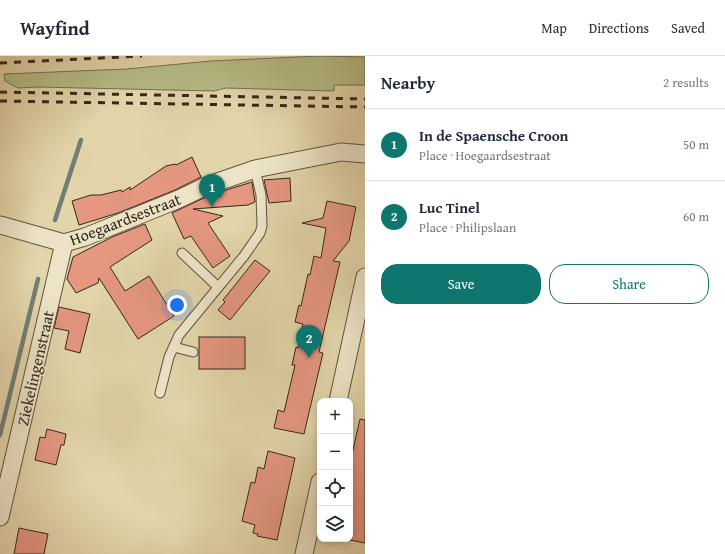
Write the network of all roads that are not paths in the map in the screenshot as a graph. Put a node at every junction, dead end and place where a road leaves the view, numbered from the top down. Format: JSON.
{"nodes":[{"id":1,"x":365,"y":154,"type":"edge"},
{"id":2,"x":255,"y":170,"type":"junction"},
{"id":3,"x":0,"y":225,"type":"edge"},
{"id":4,"x":64,"y":243,"type":"junction"},
{"id":5,"x":182,"y":253,"type":"dead end"},
{"id":6,"x":365,"y":277,"type":"edge"},
{"id":7,"x":218,"y":287,"type":"junction"},
{"id":8,"x":360,"y":325,"type":"edge"},
{"id":9,"x":174,"y":347,"type":"junction"},
{"id":10,"x":193,"y":352,"type":"dead end"},
{"id":11,"x":160,"y":394,"type":"dead end"},
{"id":12,"x":339,"y":398,"type":"edge"},
{"id":13,"x":317,"y":496,"type":"edge"},
{"id":14,"x":0,"y":517,"type":"edge"},
{"id":15,"x":304,"y":554,"type":"edge"}],
"edges":[{"from":1,"to":2,"type":"street","name":"Hoegaardsestraat"},
{"from":2,"to":4,"type":"street","name":"Hoegaardsestraat"},
{"from":2,"to":7,"type":"lane"},
{"from":3,"to":4,"type":"street","name":"Hoegaardsestraat"},
{"from":4,"to":14,"type":"street","name":"Ziekelingenstraat"},
{"from":5,"to":7,"type":"lane"},
{"from":6,"to":8,"type":"street"},
{"from":7,"to":9,"type":"lane"},
{"from":8,"to":12,"type":"street"},
{"from":9,"to":10,"type":"lane"},
{"from":9,"to":11,"type":"lane"},
{"from":13,"to":15,"type":"street"}]}
